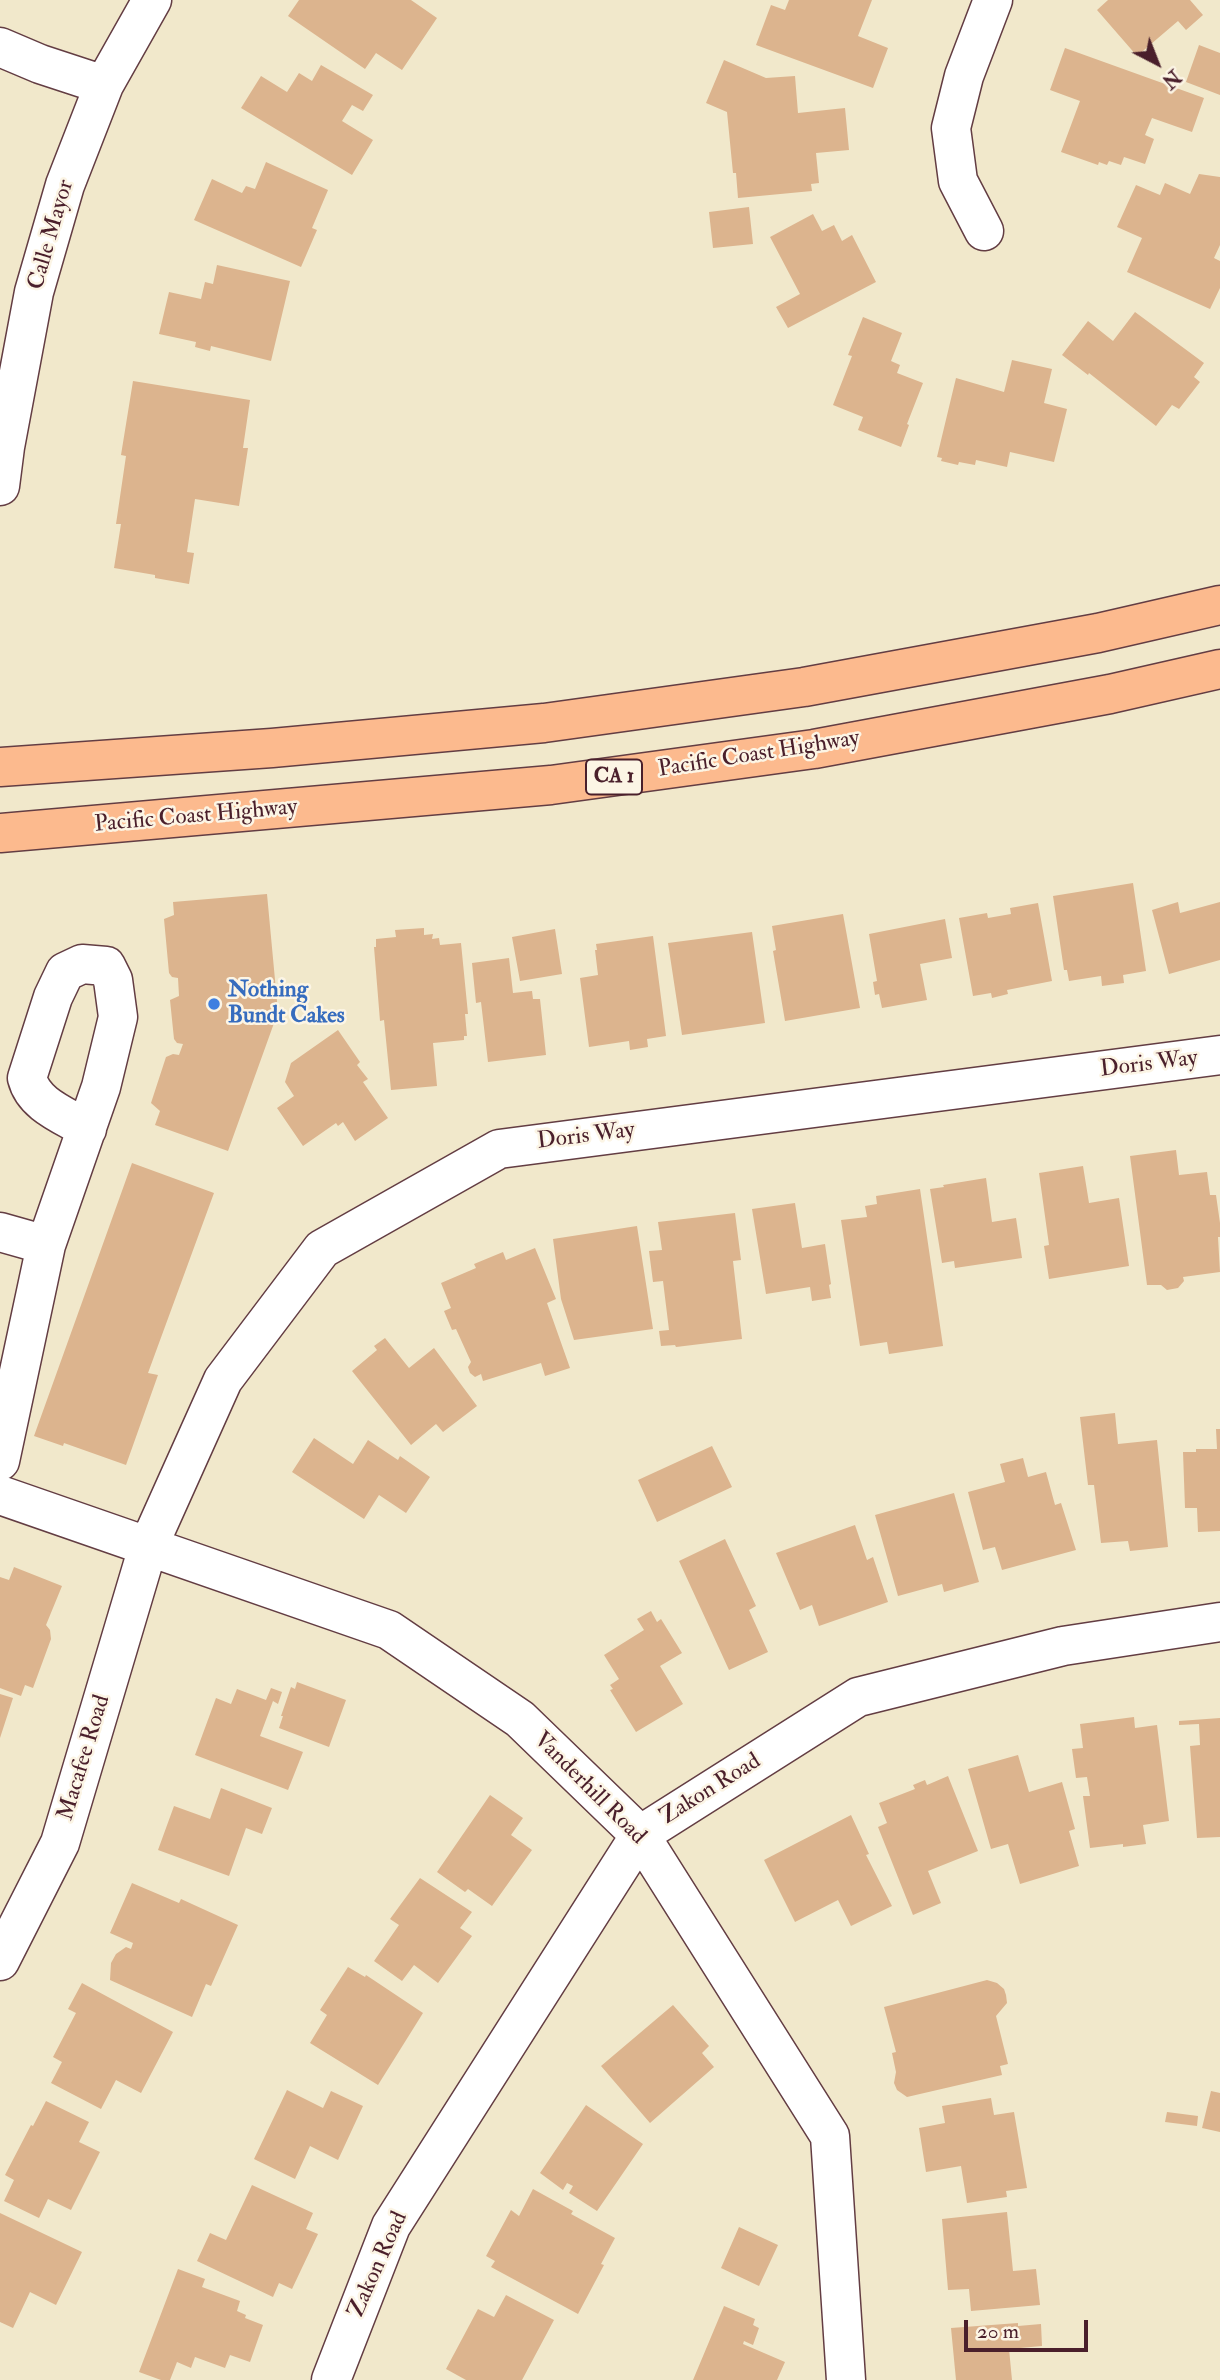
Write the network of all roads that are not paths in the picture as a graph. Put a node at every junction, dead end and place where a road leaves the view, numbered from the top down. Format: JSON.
{"nodes":[{"id":1,"x":152,"y":0,"type":"edge"},
{"id":2,"x":992,"y":0,"type":"edge"},
{"id":3,"x":0,"y":47,"type":"edge"},
{"id":4,"x":104,"y":85,"type":"junction"},
{"id":5,"x":984,"y":231,"type":"dead end"},
{"id":6,"x":0,"y":486,"type":"edge"},
{"id":7,"x":1220,"y":605,"type":"edge"},
{"id":8,"x":1220,"y":669,"type":"edge"},
{"id":9,"x":0,"y":767,"type":"edge"},
{"id":10,"x":0,"y":833,"type":"edge"},
{"id":11,"x":1220,"y":1055,"type":"edge"},
{"id":12,"x":87,"y":1129,"type":"dead end"},
{"id":13,"x":0,"y":1232,"type":"edge"},
{"id":14,"x":46,"y":1245,"type":"junction"},
{"id":15,"x":10,"y":1365,"type":"edge"},
{"id":16,"x":0,"y":1461,"type":"edge"},
{"id":17,"x":0,"y":1495,"type":"edge"},
{"id":18,"x":148,"y":1547,"type":"junction"},
{"id":19,"x":1220,"y":1622,"type":"edge"},
{"id":20,"x":640,"y":1835,"type":"junction"},
{"id":21,"x":0,"y":1961,"type":"edge"},
{"id":22,"x":331,"y":2380,"type":"edge"},
{"id":23,"x":846,"y":2380,"type":"edge"}],
"edges":[{"from":1,"to":4,"type":"street","name":"Calle Mayor"},
{"from":2,"to":5,"type":"street"},
{"from":3,"to":4,"type":"street"},
{"from":4,"to":6,"type":"street","name":"Calle Mayor"},
{"from":7,"to":9,"type":"highway"},
{"from":8,"to":10,"type":"highway","name":"Pacific Coast Highway","number":"CA 1"},
{"from":11,"to":18,"type":"street","name":"Doris Way"},
{"from":12,"to":14,"type":"street"},
{"from":13,"to":14,"type":"street"},
{"from":14,"to":15,"type":"street"},
{"from":15,"to":16,"type":"street"},
{"from":17,"to":18,"type":"street","name":"Vanderhill Road"},
{"from":18,"to":20,"type":"street","name":"Vanderhill Road"},
{"from":18,"to":21,"type":"street","name":"Macafee Road"},
{"from":19,"to":20,"type":"street","name":"Zakon Road"},
{"from":20,"to":22,"type":"street","name":"Zakon Road"},
{"from":20,"to":23,"type":"street","name":"Vanderhill Road"}]}
